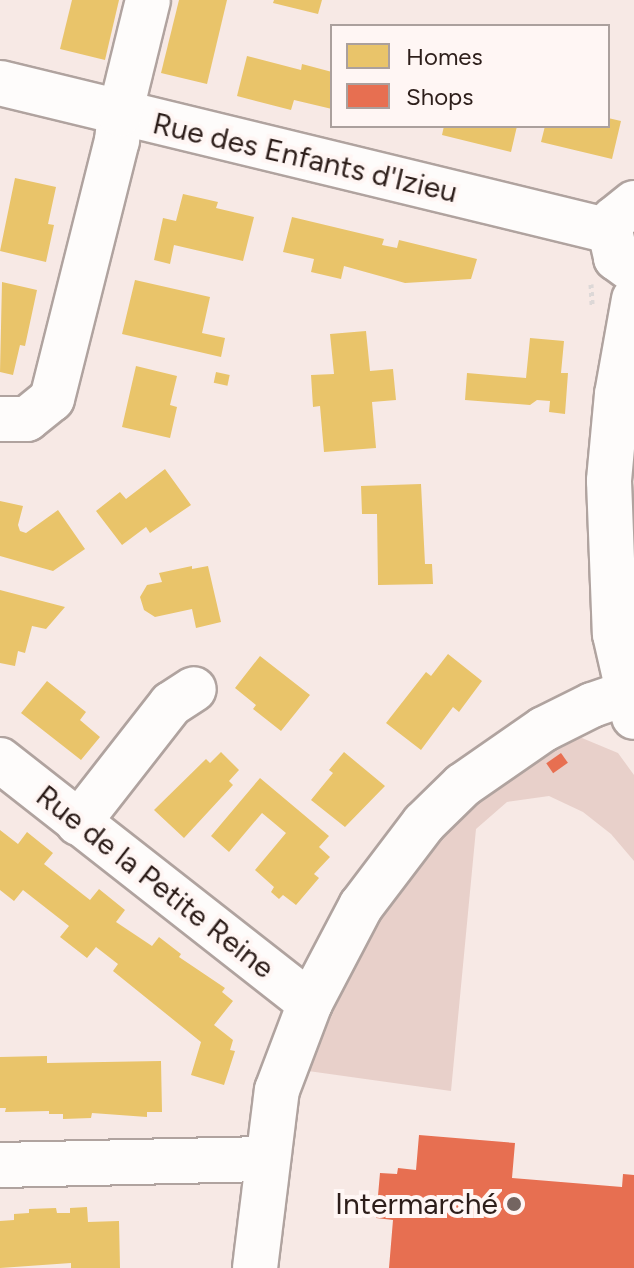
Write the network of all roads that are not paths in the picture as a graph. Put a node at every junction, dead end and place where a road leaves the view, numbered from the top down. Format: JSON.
{"nodes":[{"id":1,"x":148,"y":0,"type":"edge"},
{"id":2,"x":0,"y":83,"type":"edge"},
{"id":3,"x":120,"y":114,"type":"junction"},
{"id":4,"x":622,"y":217,"type":"edge"},
{"id":5,"x":634,"y":271,"type":"edge"},
{"id":6,"x":634,"y":299,"type":"edge"},
{"id":7,"x":0,"y":419,"type":"edge"},
{"id":8,"x":194,"y":689,"type":"dead end"},
{"id":9,"x":631,"y":705,"type":"edge"},
{"id":10,"x":0,"y":760,"type":"edge"},
{"id":11,"x":78,"y":823,"type":"junction"},
{"id":12,"x":310,"y":1003,"type":"junction"},
{"id":13,"x":266,"y":1159,"type":"junction"},
{"id":14,"x":0,"y":1165,"type":"edge"},
{"id":15,"x":255,"y":1268,"type":"edge"}],
"edges":[{"from":1,"to":3,"type":"street"},
{"from":2,"to":3,"type":"street","name":"Rue des Enfants d'Izieu"},
{"from":3,"to":4,"type":"street","name":"Rue des Enfants d'Izieu"},
{"from":3,"to":7,"type":"street"},
{"from":4,"to":5,"type":"street"},
{"from":6,"to":9,"type":"street"},
{"from":8,"to":11,"type":"street"},
{"from":9,"to":12,"type":"street"},
{"from":10,"to":11,"type":"street","name":"Rue de la Petite Reine"},
{"from":11,"to":12,"type":"street","name":"Rue de la Petite Reine"},
{"from":12,"to":13,"type":"street"},
{"from":13,"to":14,"type":"street"},
{"from":13,"to":15,"type":"street"}]}
